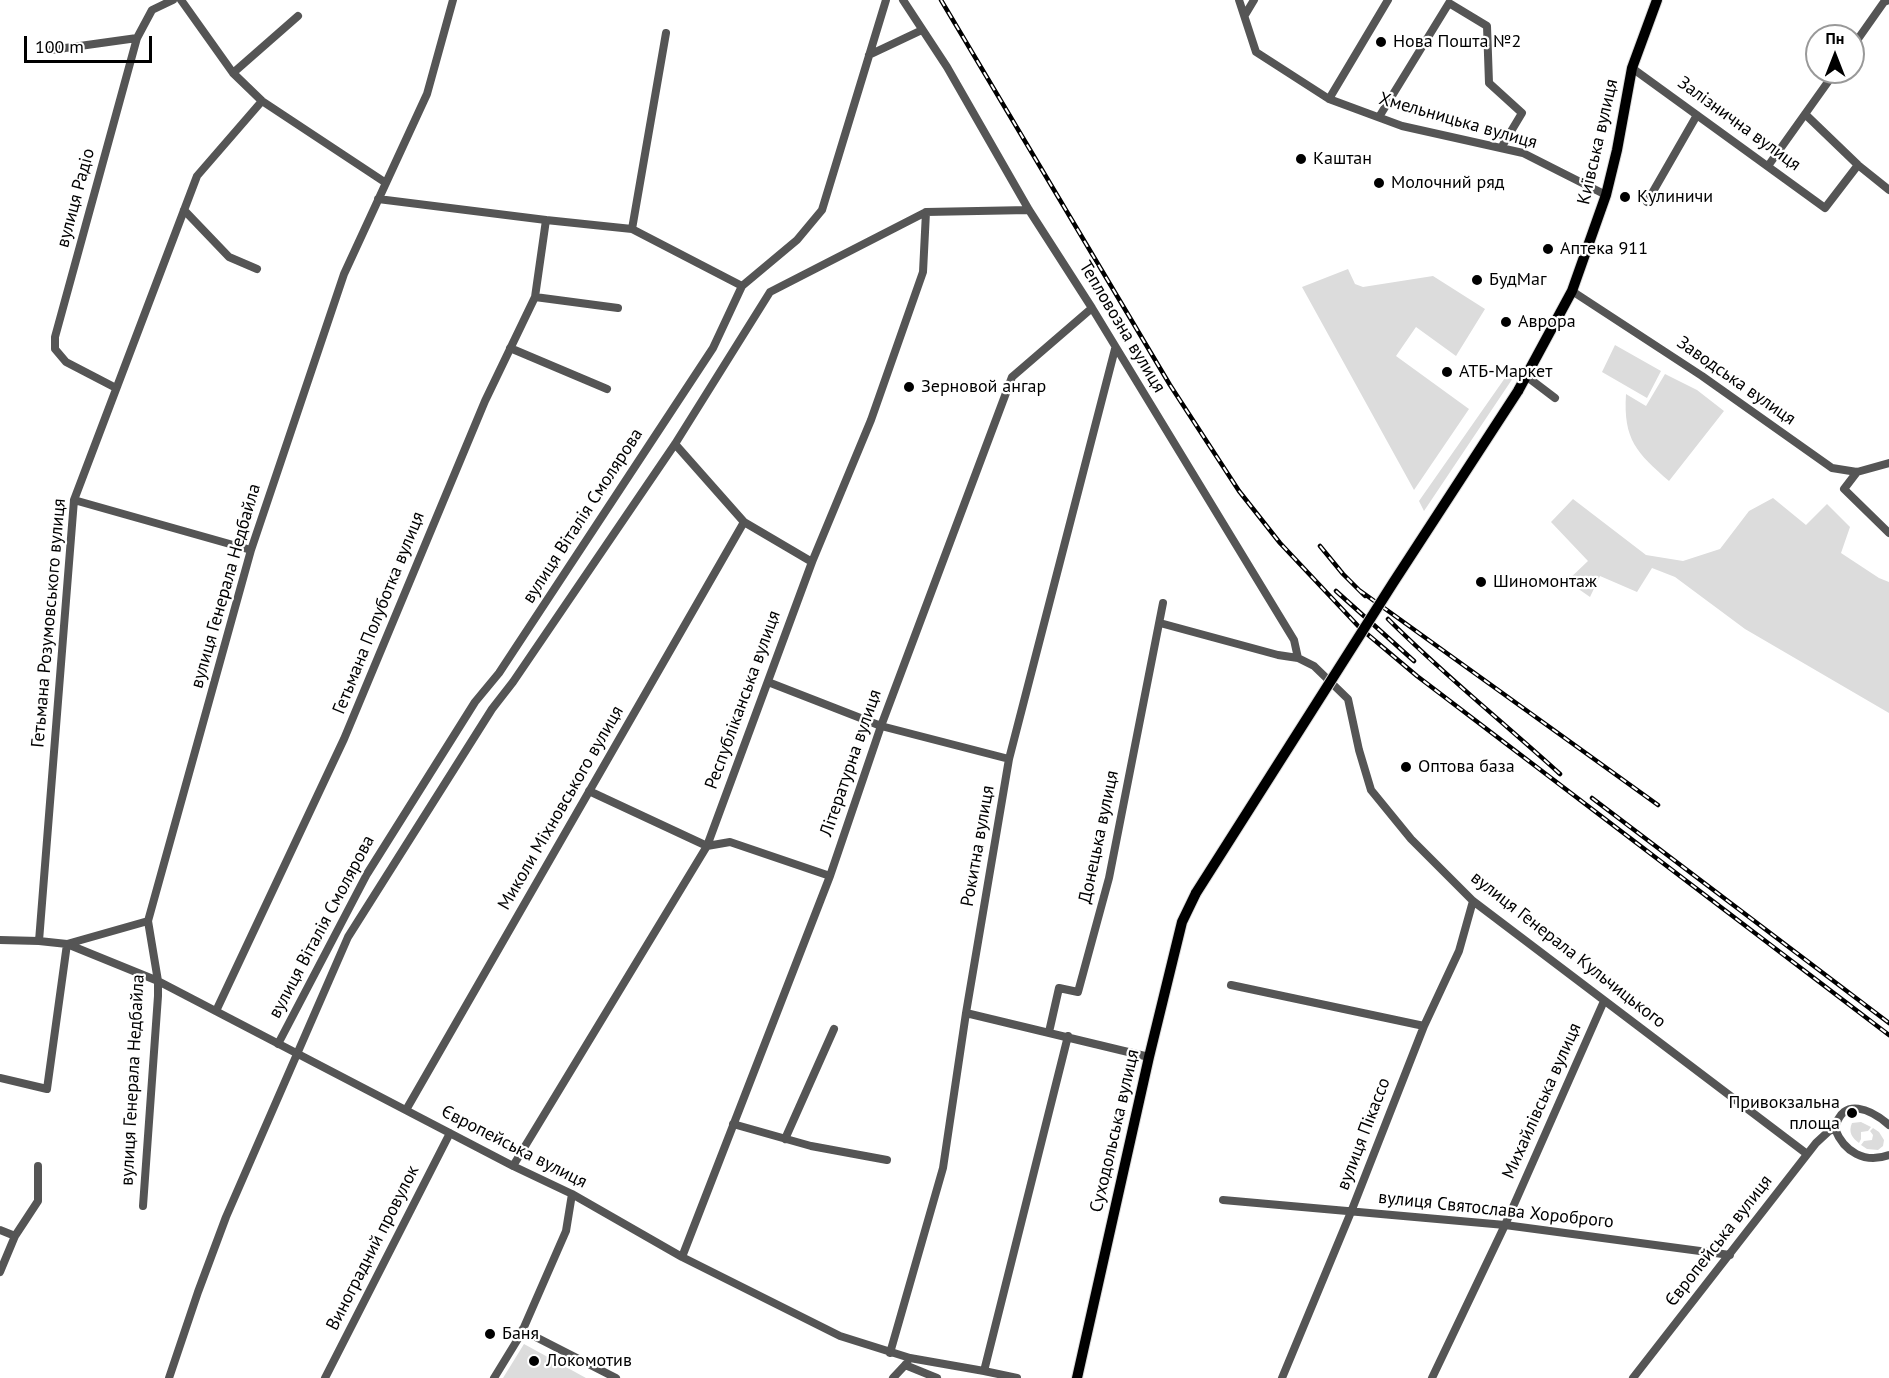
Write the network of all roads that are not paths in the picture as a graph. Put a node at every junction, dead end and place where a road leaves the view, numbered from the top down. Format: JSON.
{"nodes":[{"id":1,"x":172,"y":0,"type":"edge"},
{"id":2,"x":180,"y":0,"type":"edge"},
{"id":3,"x":453,"y":0,"type":"edge"},
{"id":4,"x":886,"y":0,"type":"edge"},
{"id":5,"x":903,"y":0,"type":"edge"},
{"id":6,"x":1239,"y":0,"type":"edge"},
{"id":7,"x":1254,"y":0,"type":"edge"},
{"id":8,"x":1388,"y":0,"type":"edge"},
{"id":9,"x":1657,"y":0,"type":"edge"},
{"id":10,"x":1889,"y":0,"type":"edge"},
{"id":11,"x":1245,"y":15,"type":"junction"},
{"id":12,"x":298,"y":16,"type":"dead end"},
{"id":13,"x":1865,"y":29,"type":"edge"},
{"id":14,"x":922,"y":30,"type":"junction"},
{"id":15,"x":666,"y":33,"type":"dead end"},
{"id":16,"x":137,"y":38,"type":"junction"},
{"id":17,"x":51,"y":50,"type":"dead end"},
{"id":18,"x":869,"y":55,"type":"junction"},
{"id":19,"x":1632,"y":68,"type":"junction"},
{"id":20,"x":233,"y":73,"type":"junction"},
{"id":21,"x":1826,"y":84,"type":"edge"},
{"id":22,"x":1329,"y":99,"type":"junction"},
{"id":23,"x":262,"y":101,"type":"junction"},
{"id":24,"x":1805,"y":114,"type":"junction"},
{"id":25,"x":1697,"y":115,"type":"junction"},
{"id":26,"x":1379,"y":117,"type":"junction"},
{"id":27,"x":1501,"y":148,"type":"junction"},
{"id":28,"x":1858,"y":165,"type":"junction"},
{"id":29,"x":1768,"y":166,"type":"junction"},
{"id":30,"x":386,"y":183,"type":"junction"},
{"id":31,"x":1889,"y":190,"type":"edge"},
{"id":32,"x":1605,"y":195,"type":"junction"},
{"id":33,"x":378,"y":198,"type":"junction"},
{"id":34,"x":1647,"y":202,"type":"dead end"},
{"id":35,"x":184,"y":210,"type":"junction"},
{"id":36,"x":1029,"y":210,"type":"junction"},
{"id":37,"x":926,"y":212,"type":"junction"},
{"id":38,"x":546,"y":220,"type":"junction"},
{"id":39,"x":632,"y":229,"type":"junction"},
{"id":40,"x":257,"y":269,"type":"dead end"},
{"id":41,"x":742,"y":286,"type":"junction"},
{"id":42,"x":1572,"y":291,"type":"junction"},
{"id":43,"x":535,"y":297,"type":"junction"},
{"id":44,"x":618,"y":308,"type":"dead end"},
{"id":45,"x":1092,"y":308,"type":"junction"},
{"id":46,"x":510,"y":348,"type":"junction"},
{"id":47,"x":1115,"y":349,"type":"junction"},
{"id":48,"x":1526,"y":376,"type":"junction"},
{"id":49,"x":116,"y":388,"type":"junction"},
{"id":50,"x":607,"y":389,"type":"dead end"},
{"id":51,"x":1518,"y":391,"type":"joint"},
{"id":52,"x":1556,"y":398,"type":"dead end"},
{"id":53,"x":675,"y":444,"type":"junction"},
{"id":54,"x":1889,"y":463,"type":"edge"},
{"id":55,"x":1857,"y":472,"type":"junction"},
{"id":56,"x":74,"y":500,"type":"junction"},
{"id":57,"x":744,"y":522,"type":"junction"},
{"id":58,"x":1889,"y":533,"type":"edge"},
{"id":59,"x":251,"y":550,"type":"junction"},
{"id":60,"x":812,"y":562,"type":"junction"},
{"id":61,"x":1163,"y":603,"type":"dead end"},
{"id":62,"x":1160,"y":623,"type":"junction"},
{"id":63,"x":1298,"y":658,"type":"junction"},
{"id":64,"x":768,"y":682,"type":"junction"},
{"id":65,"x":881,"y":726,"type":"junction"},
{"id":66,"x":1009,"y":759,"type":"junction"},
{"id":67,"x":589,"y":791,"type":"junction"},
{"id":68,"x":707,"y":846,"type":"junction"},
{"id":69,"x":830,"y":876,"type":"junction"},
{"id":70,"x":1473,"y":901,"type":"junction"},
{"id":71,"x":148,"y":921,"type":"junction"},
{"id":72,"x":0,"y":940,"type":"edge"},
{"id":73,"x":39,"y":941,"type":"junction"},
{"id":74,"x":67,"y":944,"type":"junction"},
{"id":75,"x":158,"y":981,"type":"junction"},
{"id":76,"x":1232,"y":985,"type":"dead end"},
{"id":77,"x":1604,"y":1000,"type":"junction"},
{"id":78,"x":216,"y":1011,"type":"junction"},
{"id":79,"x":966,"y":1013,"type":"junction"},
{"id":80,"x":1424,"y":1026,"type":"junction"},
{"id":81,"x":834,"y":1029,"type":"dead end"},
{"id":82,"x":1049,"y":1032,"type":"junction"},
{"id":83,"x":1068,"y":1036,"type":"junction"},
{"id":84,"x":278,"y":1044,"type":"junction"},
{"id":85,"x":296,"y":1053,"type":"junction"},
{"id":86,"x":1149,"y":1057,"type":"junction"},
{"id":87,"x":0,"y":1078,"type":"edge"},
{"id":88,"x":406,"y":1110,"type":"junction"},
{"id":89,"x":733,"y":1124,"type":"junction"},
{"id":90,"x":1889,"y":1125,"type":"edge"},
{"id":91,"x":1835,"y":1128,"type":"junction"},
{"id":92,"x":450,"y":1133,"type":"junction"},
{"id":93,"x":785,"y":1139,"type":"junction"},
{"id":94,"x":1807,"y":1154,"type":"junction"},
{"id":95,"x":1889,"y":1155,"type":"edge"},
{"id":96,"x":887,"y":1160,"type":"dead end"},
{"id":97,"x":38,"y":1166,"type":"dead end"},
{"id":98,"x":513,"y":1166,"type":"junction"},
{"id":99,"x":572,"y":1194,"type":"junction"},
{"id":100,"x":1223,"y":1200,"type":"dead end"},
{"id":101,"x":143,"y":1206,"type":"dead end"},
{"id":102,"x":1351,"y":1212,"type":"junction"},
{"id":103,"x":1505,"y":1225,"type":"junction"},
{"id":104,"x":0,"y":1230,"type":"edge"},
{"id":105,"x":15,"y":1236,"type":"junction"},
{"id":106,"x":1730,"y":1255,"type":"junction"},
{"id":107,"x":682,"y":1257,"type":"junction"},
{"id":108,"x":0,"y":1272,"type":"edge"},
{"id":109,"x":522,"y":1330,"type":"junction"},
{"id":110,"x":890,"y":1353,"type":"junction"},
{"id":111,"x":908,"y":1362,"type":"junction"},
{"id":112,"x":984,"y":1371,"type":"junction"},
{"id":113,"x":169,"y":1378,"type":"edge"},
{"id":114,"x":325,"y":1378,"type":"edge"},
{"id":115,"x":494,"y":1378,"type":"edge"},
{"id":116,"x":616,"y":1378,"type":"edge"},
{"id":117,"x":893,"y":1378,"type":"edge"},
{"id":118,"x":937,"y":1378,"type":"edge"},
{"id":119,"x":1017,"y":1378,"type":"edge"},
{"id":120,"x":1077,"y":1378,"type":"edge"},
{"id":121,"x":1282,"y":1378,"type":"edge"},
{"id":122,"x":1432,"y":1378,"type":"edge"},
{"id":123,"x":1633,"y":1378,"type":"edge"}],
"edges":[{"from":1,"to":16,"type":"street","name":"вулиця Радіо"},
{"from":2,"to":20,"type":"street"},
{"from":3,"to":30,"type":"street","name":"вулиця Генерала Недбайла"},
{"from":4,"to":18,"type":"street","name":"вулиця Віталія Смолярова"},
{"from":5,"to":14,"type":"street","name":"Тепловозна вулиця"},
{"from":6,"to":11,"type":"street","name":"Хмельницька вулиця"},
{"from":7,"to":11,"type":"street"},
{"from":8,"to":22,"type":"street"},
{"from":9,"to":19,"type":"main road","name":"Київська вулиця"},
{"from":10,"to":13,"type":"street"},
{"from":11,"to":22,"type":"street","name":"Хмельницька вулиця"},
{"from":12,"to":20,"type":"street"},
{"from":14,"to":18,"type":"street"},
{"from":14,"to":36,"type":"street","name":"Тепловозна вулиця"},
{"from":15,"to":39,"type":"street"},
{"from":16,"to":17,"type":"street"},
{"from":16,"to":49,"type":"street","name":"вулиця Радіо"},
{"from":18,"to":41,"type":"street","name":"вулиця Віталія Смолярова"},
{"from":19,"to":25,"type":"street","name":"Залізнична вулиця"},
{"from":19,"to":32,"type":"main road","name":"Київська вулиця"},
{"from":20,"to":23,"type":"street"},
{"from":21,"to":24,"type":"street"},
{"from":22,"to":26,"type":"street","name":"Хмельницька вулиця"},
{"from":23,"to":30,"type":"street"},
{"from":23,"to":35,"type":"street","name":"Гетьмана Розумовського вулиця"},
{"from":24,"to":28,"type":"street"},
{"from":24,"to":29,"type":"street"},
{"from":25,"to":29,"type":"street","name":"Залізнична вулиця"},
{"from":25,"to":34,"type":"street"},
{"from":26,"to":27,"type":"street","name":"Хмельницька вулиця"},
{"from":26,"to":27,"type":"street"},
{"from":27,"to":32,"type":"street","name":"Хмельницька вулиця"},
{"from":28,"to":29,"type":"street","name":"Залізнична вулиця"},
{"from":28,"to":31,"type":"street"},
{"from":30,"to":33,"type":"street","name":"вулиця Генерала Недбайла"},
{"from":32,"to":42,"type":"main road","name":"Київська вулиця"},
{"from":33,"to":38,"type":"street"},
{"from":33,"to":59,"type":"street","name":"вулиця Генерала Недбайла"},
{"from":35,"to":40,"type":"street"},
{"from":35,"to":49,"type":"street","name":"Гетьмана Розумовського вулиця"},
{"from":36,"to":37,"type":"street","name":"вулиця Віталія Смолярова"},
{"from":36,"to":45,"type":"street","name":"Тепловозна вулиця"},
{"from":37,"to":53,"type":"street","name":"вулиця Віталія Смолярова"},
{"from":37,"to":60,"type":"street","name":"Республіканська вулиця"},
{"from":38,"to":39,"type":"street"},
{"from":38,"to":43,"type":"street","name":"Гетьмана Полуботка вулиця"},
{"from":39,"to":41,"type":"street"},
{"from":41,"to":84,"type":"street","name":"вулиця Віталія Смолярова"},
{"from":42,"to":48,"type":"main road","name":"Київська вулиця"},
{"from":42,"to":55,"type":"street","name":"Заводська вулиця"},
{"from":43,"to":44,"type":"street"},
{"from":43,"to":46,"type":"street","name":"Гетьмана Полуботка вулиця"},
{"from":45,"to":47,"type":"street","name":"Тепловозна вулиця"},
{"from":45,"to":65,"type":"street","name":"Літературна вулиця"},
{"from":46,"to":50,"type":"street"},
{"from":46,"to":78,"type":"street","name":"Гетьмана Полуботка вулиця"},
{"from":47,"to":63,"type":"street","name":"Тепловозна вулиця"},
{"from":47,"to":66,"type":"street","name":"Рокитна вулиця"},
{"from":48,"to":51,"type":"main road","name":"Київська вулиця"},
{"from":48,"to":52,"type":"street"},
{"from":49,"to":56,"type":"street","name":"Гетьмана Розумовського вулиця"},
{"from":51,"to":86,"type":"main road","name":"Суходольська вулиця","bridge":true},
{"from":53,"to":57,"type":"street"},
{"from":53,"to":85,"type":"street","name":"вулиця Віталія Смолярова"},
{"from":54,"to":55,"type":"street","name":"Заводська вулиця"},
{"from":55,"to":58,"type":"street"},
{"from":56,"to":59,"type":"street"},
{"from":56,"to":73,"type":"street","name":"Гетьмана Розумовського вулиця"},
{"from":57,"to":60,"type":"street"},
{"from":57,"to":67,"type":"street","name":"Миколи Міхновського вулиця"},
{"from":59,"to":71,"type":"street","name":"вулиця Генерала Недбайла"},
{"from":60,"to":64,"type":"street","name":"Республіканська вулиця"},
{"from":61,"to":62,"type":"street","name":"Донецька вулиця"},
{"from":62,"to":63,"type":"street"},
{"from":62,"to":82,"type":"street","name":"Донецька вулиця"},
{"from":63,"to":70,"type":"street","name":"вулиця Генерала Кульчицького"},
{"from":64,"to":65,"type":"street"},
{"from":64,"to":68,"type":"street","name":"Республіканська вулиця"},
{"from":65,"to":66,"type":"street"},
{"from":65,"to":69,"type":"street","name":"Літературна вулиця"},
{"from":66,"to":79,"type":"street","name":"Рокитна вулиця"},
{"from":67,"to":68,"type":"street"},
{"from":67,"to":88,"type":"street","name":"Миколи Міхновського вулиця"},
{"from":68,"to":69,"type":"street"},
{"from":68,"to":98,"type":"street","name":"Республіканська вулиця"},
{"from":69,"to":89,"type":"street","name":"Літературна вулиця"},
{"from":70,"to":77,"type":"street","name":"вулиця Генерала Кульчицького"},
{"from":70,"to":80,"type":"street","name":"вулиця Пікассо"},
{"from":71,"to":74,"type":"street"},
{"from":71,"to":75,"type":"street","name":"вулиця Генерала Недбайла"},
{"from":72,"to":73,"type":"street","name":"Європейська вулиця"},
{"from":73,"to":74,"type":"street","name":"Європейська вулиця"},
{"from":74,"to":75,"type":"street","name":"Європейська вулиця"},
{"from":74,"to":87,"type":"street"},
{"from":75,"to":78,"type":"street","name":"Європейська вулиця"},
{"from":75,"to":101,"type":"street","name":"вулиця Генерала Недбайла"},
{"from":76,"to":80,"type":"street"},
{"from":77,"to":94,"type":"street","name":"вулиця Генерала Кульчицького"},
{"from":77,"to":103,"type":"street","name":"Михайлівська вулиця"},
{"from":78,"to":84,"type":"street","name":"Європейська вулиця"},
{"from":79,"to":82,"type":"street"},
{"from":79,"to":110,"type":"street","name":"Рокитна вулиця"},
{"from":80,"to":102,"type":"street","name":"вулиця Пікассо"},
{"from":81,"to":93,"type":"street"},
{"from":82,"to":83,"type":"street"},
{"from":83,"to":86,"type":"street"},
{"from":83,"to":112,"type":"street"},
{"from":84,"to":85,"type":"street","name":"Європейська вулиця"},
{"from":85,"to":88,"type":"street","name":"Європейська вулиця"},
{"from":85,"to":113,"type":"street"},
{"from":86,"to":120,"type":"main road","name":"Суходольська вулиця"},
{"from":88,"to":92,"type":"street","name":"Європейська вулиця"},
{"from":89,"to":93,"type":"street"},
{"from":89,"to":107,"type":"street","name":"Літературна вулиця"},
{"from":90,"to":91,"type":"street"},
{"from":91,"to":94,"type":"street","name":"Європейська вулиця"},
{"from":91,"to":95,"type":"street"},
{"from":92,"to":98,"type":"street","name":"Європейська вулиця"},
{"from":92,"to":114,"type":"street","name":"Виноградний провулок"},
{"from":93,"to":96,"type":"street"},
{"from":94,"to":106,"type":"street","name":"Європейська вулиця"},
{"from":97,"to":105,"type":"street"},
{"from":98,"to":99,"type":"street","name":"Європейська вулиця"},
{"from":99,"to":107,"type":"street","name":"Європейська вулиця"},
{"from":99,"to":109,"type":"street"},
{"from":100,"to":102,"type":"street","name":"вулиця Святослава Хороброго"},
{"from":102,"to":103,"type":"street","name":"вулиця Святослава Хороброго"},
{"from":102,"to":121,"type":"street","name":"вулиця Пікассо"},
{"from":103,"to":106,"type":"street","name":"вулиця Святослава Хороброго"},
{"from":103,"to":122,"type":"street","name":"Михайлівська вулиця"},
{"from":104,"to":105,"type":"street"},
{"from":105,"to":108,"type":"street"},
{"from":106,"to":123,"type":"street","name":"Європейська вулиця"},
{"from":107,"to":110,"type":"street","name":"Європейська вулиця"},
{"from":109,"to":115,"type":"street"},
{"from":109,"to":116,"type":"street"},
{"from":110,"to":111,"type":"street","name":"Європейська вулиця"},
{"from":111,"to":112,"type":"street","name":"Європейська вулиця"},
{"from":111,"to":117,"type":"street"},
{"from":111,"to":118,"type":"street"},
{"from":112,"to":119,"type":"street","name":"Європейська вулиця"}]}
